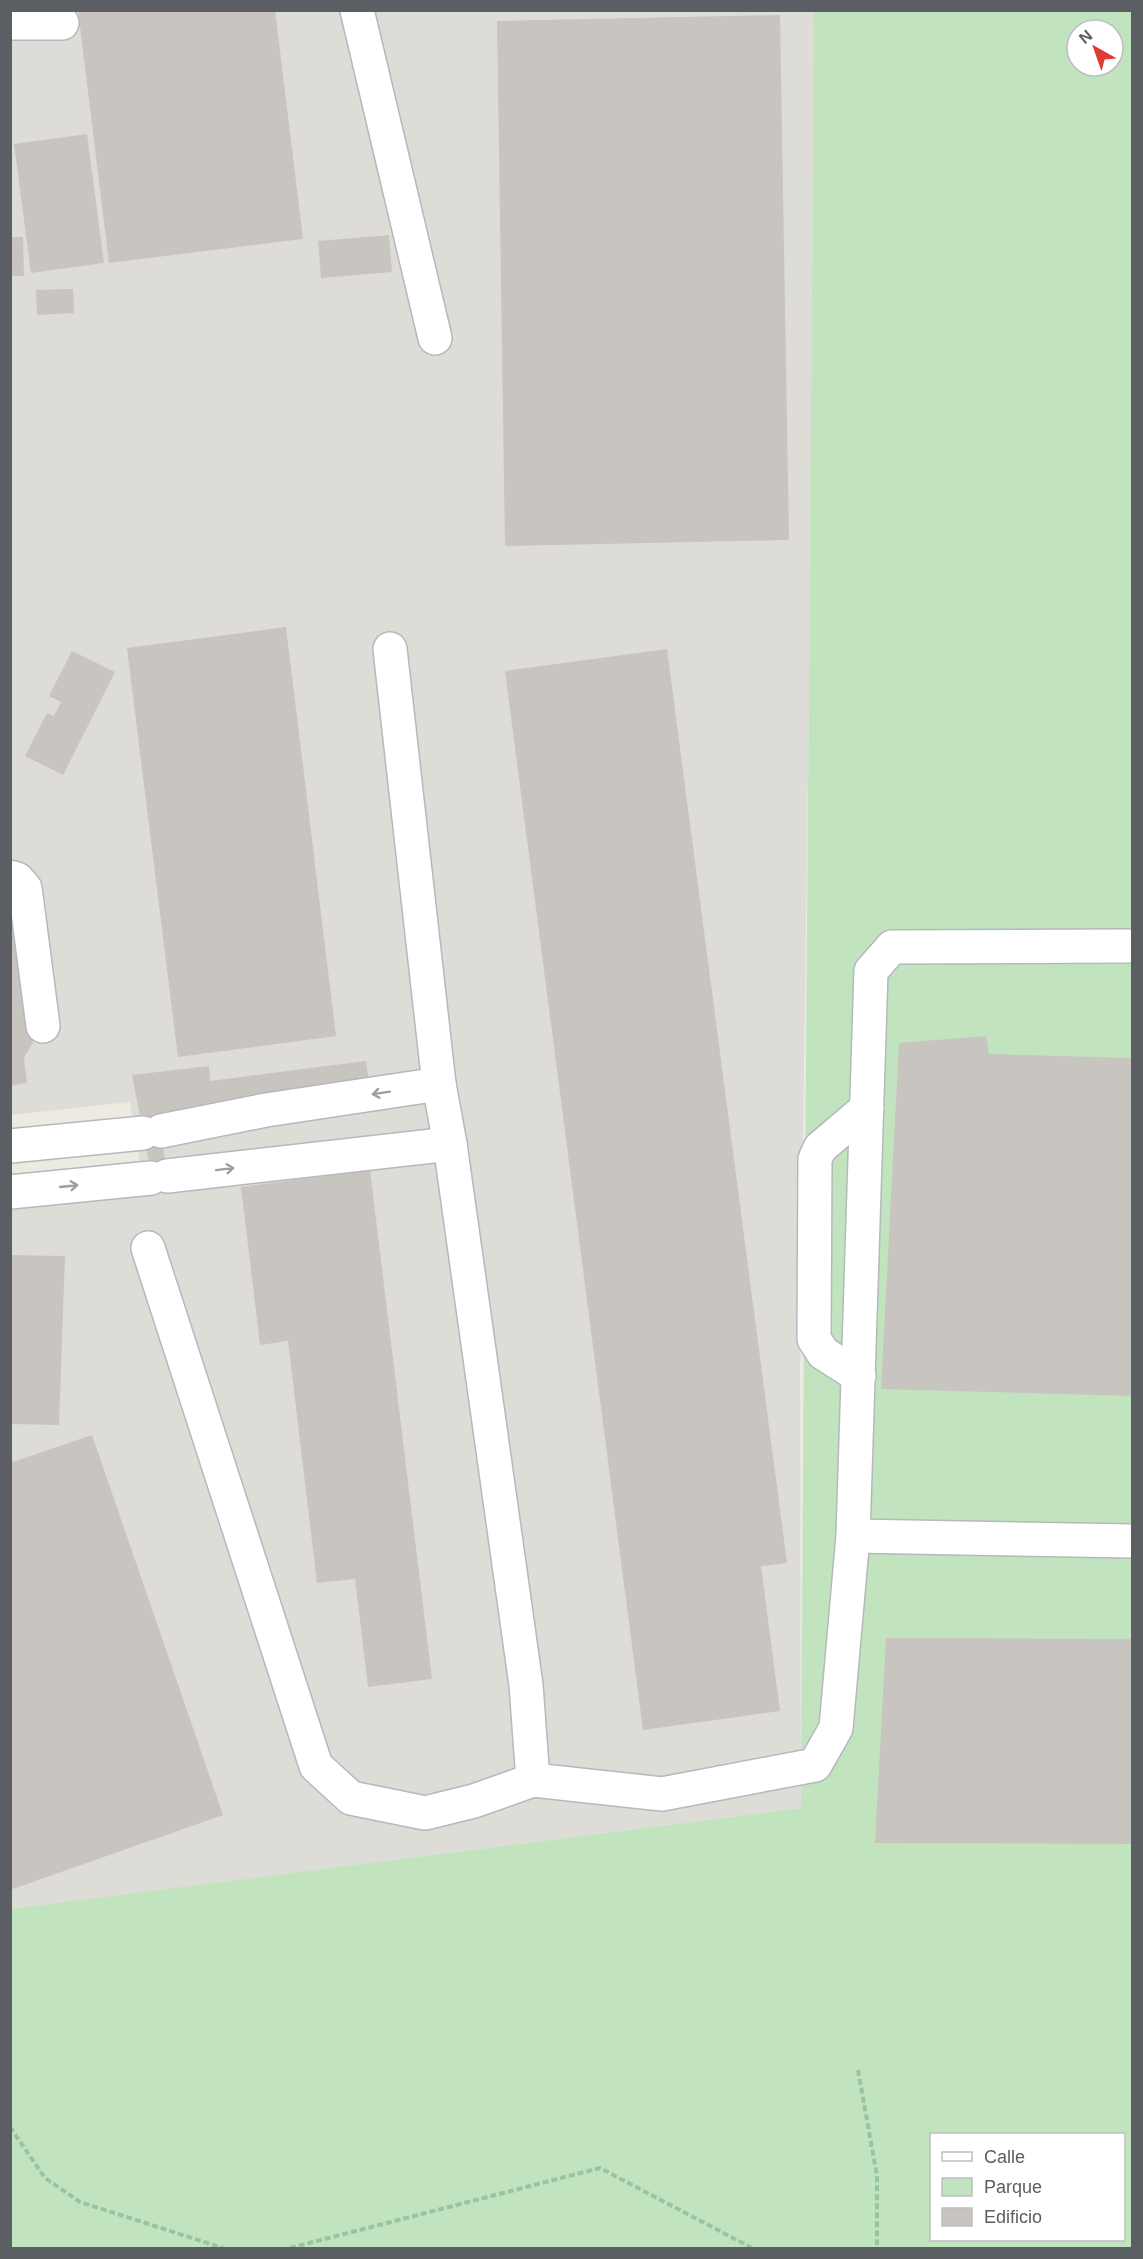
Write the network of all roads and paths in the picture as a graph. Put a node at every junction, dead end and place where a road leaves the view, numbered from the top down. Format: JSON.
{"nodes":[{"id":1,"x":357,"y":10,"type":"edge"},
{"id":2,"x":10,"y":23,"type":"edge"},
{"id":3,"x":62,"y":23,"type":"dead end"},
{"id":4,"x":435,"y":338,"type":"dead end"},
{"id":5,"x":390,"y":649,"type":"dead end"},
{"id":6,"x":10,"y":877,"type":"edge"},
{"id":7,"x":1128,"y":946,"type":"dead end"},
{"id":8,"x":43,"y":1026,"type":"dead end"},
{"id":9,"x":439,"y":1084,"type":"junction"},
{"id":10,"x":867,"y":1108,"type":"junction"},
{"id":11,"x":450,"y":1144,"type":"junction"},
{"id":12,"x":10,"y":1146,"type":"edge"},
{"id":13,"x":10,"y":1192,"type":"edge"},
{"id":14,"x":148,"y":1248,"type":"dead end"},
{"id":15,"x":859,"y":1376,"type":"junction"},
{"id":16,"x":853,"y":1536,"type":"junction"},
{"id":17,"x":1132,"y":1541,"type":"edge"},
{"id":18,"x":532,"y":1780,"type":"junction"},
{"id":19,"x":858,"y":2070,"type":"dead end"},
{"id":20,"x":10,"y":2127,"type":"edge"},
{"id":21,"x":222,"y":2248,"type":"edge"},
{"id":22,"x":290,"y":2248,"type":"edge"},
{"id":23,"x":752,"y":2248,"type":"edge"},
{"id":24,"x":877,"y":2248,"type":"edge"}],
"edges":[{"from":1,"to":4,"type":"lane"},
{"from":2,"to":3,"type":"lane"},
{"from":5,"to":9,"type":"lane"},
{"from":6,"to":8,"type":"lane"},
{"from":7,"to":10,"type":"lane"},
{"from":9,"to":11,"type":"lane"},
{"from":9,"to":12,"type":"lane","one_way":true},
{"from":10,"to":15,"type":"lane"},
{"from":10,"to":15,"type":"lane"},
{"from":13,"to":11,"type":"lane","one_way":true},
{"from":11,"to":18,"type":"lane"},
{"from":14,"to":18,"type":"lane"},
{"from":15,"to":16,"type":"lane"},
{"from":16,"to":17,"type":"lane"},
{"from":16,"to":18,"type":"lane"},
{"from":19,"to":24,"type":"path"},
{"from":20,"to":21,"type":"path"},
{"from":22,"to":23,"type":"path"}]}
